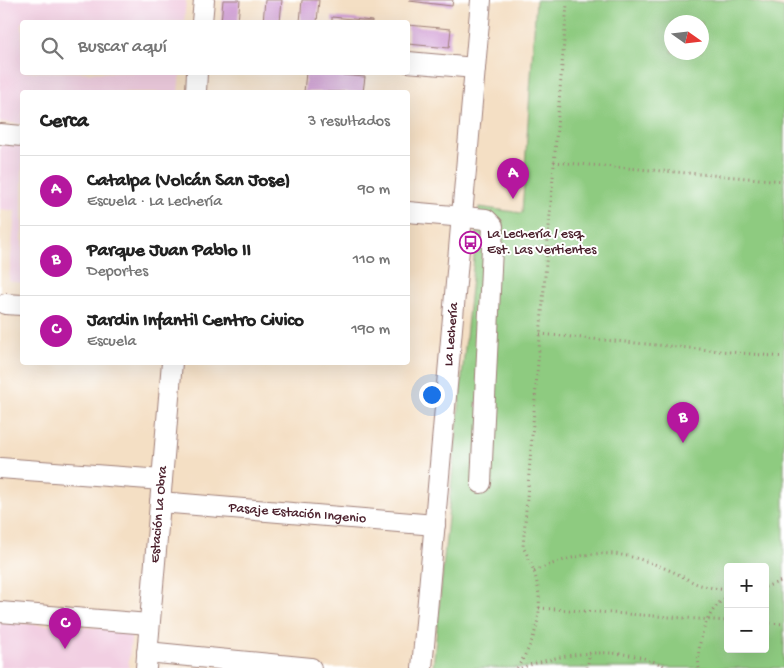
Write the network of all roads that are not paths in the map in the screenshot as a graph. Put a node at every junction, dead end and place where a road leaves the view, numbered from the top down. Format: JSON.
{"nodes":[{"id":1,"x":204,"y":0,"type":"edge"},
{"id":2,"x":481,"y":0,"type":"edge"},
{"id":3,"x":202,"y":20,"type":"edge"},
{"id":4,"x":410,"y":62,"type":"edge"},
{"id":5,"x":475,"y":68,"type":"junction"},
{"id":6,"x":197,"y":75,"type":"edge"},
{"id":7,"x":196,"y":90,"type":"edge"},
{"id":8,"x":0,"y":134,"type":"edge"},
{"id":9,"x":20,"y":136,"type":"edge"},
{"id":10,"x":410,"y":212,"type":"edge"},
{"id":11,"x":462,"y":216,"type":"junction"},
{"id":12,"x":172,"y":365,"type":"edge"},
{"id":13,"x":0,"y":468,"type":"edge"},
{"id":14,"x":162,"y":480,"type":"junction"},
{"id":15,"x":481,"y":483,"type":"dead end"},
{"id":16,"x":160,"y":502,"type":"junction"},
{"id":17,"x":435,"y":525,"type":"junction"},
{"id":18,"x":0,"y":612,"type":"edge"},
{"id":19,"x":149,"y":624,"type":"junction"},
{"id":20,"x":146,"y":660,"type":"edge"},
{"id":21,"x":311,"y":668,"type":"edge"},
{"id":22,"x":422,"y":668,"type":"edge"}],
"edges":[{"from":1,"to":3,"type":"street"},
{"from":2,"to":5,"type":"street","name":"La Lechería"},
{"from":4,"to":5,"type":"street"},
{"from":5,"to":11,"type":"street","name":"La Lechería"},
{"from":6,"to":7,"type":"street"},
{"from":8,"to":9,"type":"street"},
{"from":10,"to":11,"type":"street"},
{"from":11,"to":15,"type":"street"},
{"from":11,"to":17,"type":"street","name":"La Lechería"},
{"from":12,"to":14,"type":"street","name":"Estación La Obra"},
{"from":13,"to":14,"type":"street"},
{"from":14,"to":16,"type":"street","name":"Estación La Obra"},
{"from":16,"to":17,"type":"street","name":"Pasaje Estación Ingenio"},
{"from":16,"to":19,"type":"street","name":"Estación La Obra"},
{"from":17,"to":22,"type":"street","name":"La Lechería"},
{"from":18,"to":19,"type":"street"},
{"from":19,"to":20,"type":"street","name":"Estación La Obra"},
{"from":20,"to":21,"type":"street"}]}
